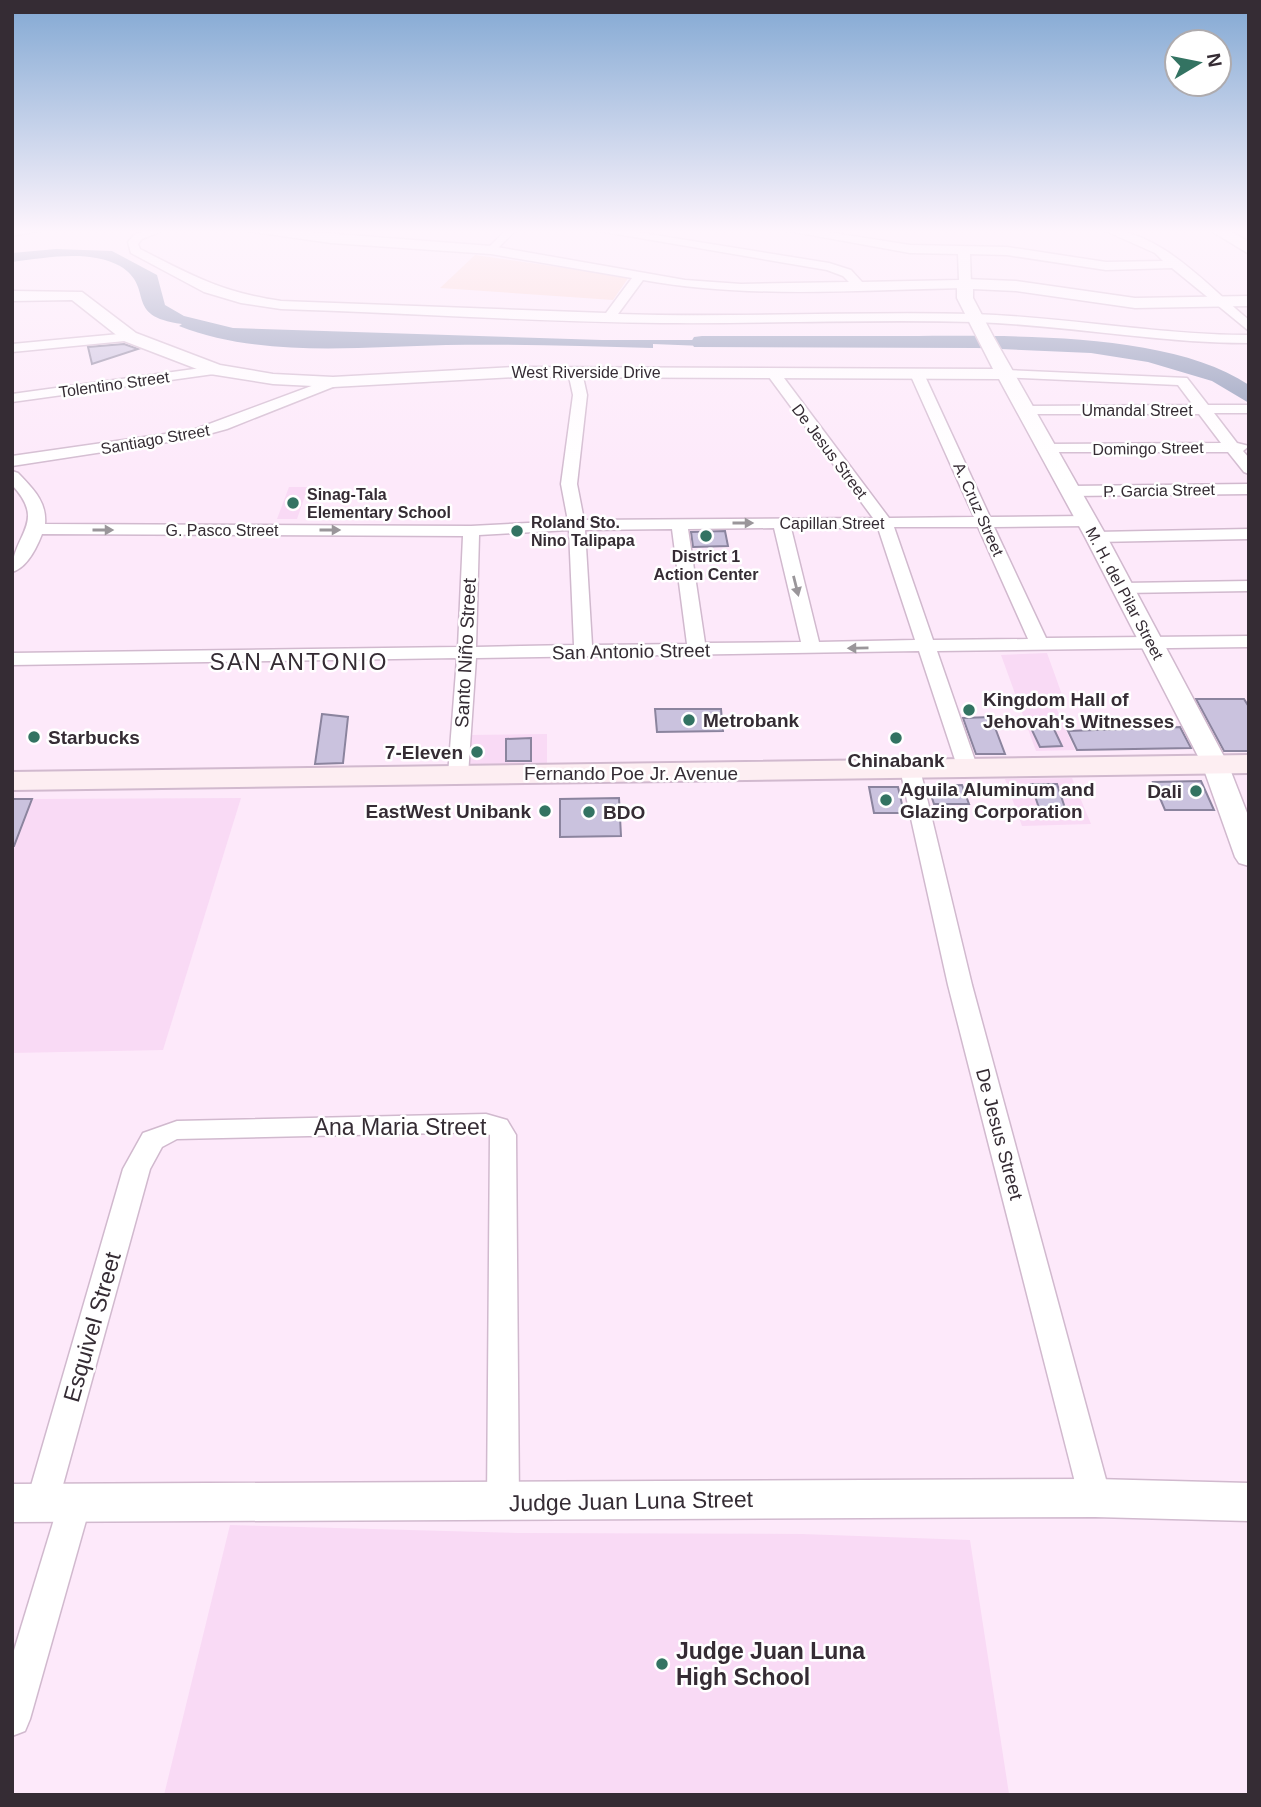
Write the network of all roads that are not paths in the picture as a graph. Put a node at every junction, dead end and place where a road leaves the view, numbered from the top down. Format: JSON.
{"nodes":[{"id":1,"x":100,"y":313,"type":"edge"},
{"id":2,"x":530,"y":313,"type":"edge"},
{"id":3,"x":612,"y":313,"type":"edge"},
{"id":4,"x":973,"y":313,"type":"edge"},
{"id":5,"x":1233,"y":313,"type":"edge"},
{"id":6,"x":610,"y":316,"type":"junction"},
{"id":7,"x":975,"y":318,"type":"junction"},
{"id":8,"x":1249,"y":327,"type":"edge"},
{"id":9,"x":130,"y":337,"type":"junction"},
{"id":10,"x":1249,"y":339,"type":"edge"},
{"id":11,"x":12,"y":348,"type":"edge"},
{"id":12,"x":216,"y":370,"type":"junction"},
{"id":13,"x":575,"y":372,"type":"junction"},
{"id":14,"x":773,"y":373,"type":"junction"},
{"id":15,"x":917,"y":374,"type":"junction"},
{"id":16,"x":1004,"y":374,"type":"junction"},
{"id":17,"x":333,"y":382,"type":"junction"},
{"id":18,"x":12,"y":398,"type":"edge"},
{"id":19,"x":1025,"y":410,"type":"junction"},
{"id":20,"x":1203,"y":410,"type":"junction"},
{"id":21,"x":1249,"y":410,"type":"edge"},
{"id":22,"x":1232,"y":447,"type":"junction"},
{"id":23,"x":1249,"y":447,"type":"edge"},
{"id":24,"x":1046,"y":449,"type":"junction"},
{"id":25,"x":12,"y":461,"type":"edge"},
{"id":26,"x":1249,"y":469,"type":"edge"},
{"id":27,"x":12,"y":476,"type":"edge"},
{"id":28,"x":1249,"y":489,"type":"edge"},
{"id":29,"x":1070,"y":491,"type":"junction"},
{"id":30,"x":984,"y":521,"type":"junction"},
{"id":31,"x":884,"y":522,"type":"junction"},
{"id":32,"x":679,"y":523,"type":"junction"},
{"id":33,"x":781,"y":523,"type":"junction"},
{"id":34,"x":577,"y":525,"type":"junction"},
{"id":35,"x":34,"y":529,"type":"junction"},
{"id":36,"x":1091,"y":529,"type":"junction"},
{"id":37,"x":471,"y":531,"type":"junction"},
{"id":38,"x":1249,"y":534,"type":"edge"},
{"id":39,"x":12,"y":567,"type":"edge"},
{"id":40,"x":1249,"y":586,"type":"edge"},
{"id":41,"x":1122,"y":588,"type":"junction"},
{"id":42,"x":1152,"y":642,"type":"junction"},
{"id":43,"x":1249,"y":642,"type":"edge"},
{"id":44,"x":1040,"y":645,"type":"junction"},
{"id":45,"x":926,"y":647,"type":"junction"},
{"id":46,"x":812,"y":649,"type":"junction"},
{"id":47,"x":697,"y":650,"type":"junction"},
{"id":48,"x":583,"y":651,"type":"junction"},
{"id":49,"x":467,"y":652,"type":"junction"},
{"id":50,"x":12,"y":659,"type":"edge"},
{"id":51,"x":1215,"y":764,"type":"junction"},
{"id":52,"x":1249,"y":764,"type":"edge"},
{"id":53,"x":910,"y":769,"type":"junction"},
{"id":54,"x":968,"y":769,"type":"junction"},
{"id":55,"x":458,"y":775,"type":"junction"},
{"id":56,"x":12,"y":781,"type":"edge"},
{"id":57,"x":1249,"y":857,"type":"edge"},
{"id":58,"x":142,"y":1150,"type":"joint"},
{"id":59,"x":1095,"y":1498,"type":"junction"},
{"id":60,"x":1249,"y":1502,"type":"edge"},
{"id":61,"x":43,"y":1503,"type":"edge"},
{"id":62,"x":503,"y":1503,"type":"junction"},
{"id":63,"x":12,"y":1720,"type":"edge"}],
"edges":[{"from":1,"to":9,"type":"street","name":"West Riverside Drive"},
{"from":2,"to":6,"type":"street"},
{"from":3,"to":6,"type":"street"},
{"from":4,"to":7,"type":"street","name":"M. H. del Pilar Street"},
{"from":5,"to":8,"type":"street"},
{"from":6,"to":7,"type":"street"},
{"from":7,"to":10,"type":"street"},
{"from":7,"to":16,"type":"street","name":"M. H. del Pilar Street"},
{"from":9,"to":11,"type":"street"},
{"from":9,"to":12,"type":"street","name":"West Riverside Drive"},
{"from":12,"to":17,"type":"street","name":"West Riverside Drive"},
{"from":12,"to":18,"type":"street","name":"Tolentino Street"},
{"from":13,"to":14,"type":"street","name":"West Riverside Drive"},
{"from":13,"to":17,"type":"street","name":"West Riverside Drive"},
{"from":13,"to":34,"type":"street"},
{"from":14,"to":15,"type":"street","name":"West Riverside Drive"},
{"from":14,"to":31,"type":"street","name":"De Jesus Street"},
{"from":15,"to":16,"type":"street","name":"West Riverside Drive"},
{"from":15,"to":30,"type":"street","name":"A. Cruz Street"},
{"from":16,"to":19,"type":"street","name":"M. H. del Pilar Street"},
{"from":16,"to":20,"type":"street","name":"West Riverside Drive"},
{"from":17,"to":25,"type":"street","name":"Santiago Street"},
{"from":19,"to":20,"type":"street","name":"Umandal Street"},
{"from":19,"to":24,"type":"street","name":"M. H. del Pilar Street"},
{"from":20,"to":21,"type":"street","name":"Umandal Street"},
{"from":20,"to":22,"type":"street"},
{"from":22,"to":23,"type":"street","name":"Domingo Street"},
{"from":22,"to":24,"type":"street","name":"Domingo Street"},
{"from":22,"to":26,"type":"street"},
{"from":24,"to":29,"type":"street","name":"M. H. del Pilar Street"},
{"from":27,"to":35,"type":"street"},
{"from":28,"to":29,"type":"street","name":"P. Garcia Street"},
{"from":29,"to":36,"type":"street","name":"M. H. del Pilar Street"},
{"from":30,"to":31,"type":"street","name":"Capillan Street"},
{"from":30,"to":36,"type":"street","name":"Capillan Street"},
{"from":30,"to":44,"type":"street","name":"A. Cruz Street"},
{"from":31,"to":33,"type":"street","name":"Capillan Street"},
{"from":31,"to":45,"type":"street","name":"De Jesus Street"},
{"from":32,"to":33,"type":"street","name":"Capillan Street","one_way":true},
{"from":32,"to":34,"type":"street","name":"Capillan Street"},
{"from":32,"to":47,"type":"street"},
{"from":33,"to":46,"type":"street","one_way":true},
{"from":34,"to":37,"type":"street","name":"G. Pasco Street"},
{"from":34,"to":48,"type":"street"},
{"from":35,"to":37,"type":"street","name":"G. Pasco Street","one_way":true},
{"from":35,"to":39,"type":"street"},
{"from":36,"to":38,"type":"street","name":"Capillan Street"},
{"from":36,"to":41,"type":"street","name":"M. H. del Pilar Street"},
{"from":37,"to":49,"type":"street","name":"Santo Niño Street"},
{"from":40,"to":41,"type":"street"},
{"from":41,"to":42,"type":"street","name":"M. H. del Pilar Street"},
{"from":42,"to":43,"type":"street","name":"San Antonio Street"},
{"from":42,"to":44,"type":"street","name":"San Antonio Street"},
{"from":42,"to":51,"type":"street","name":"M. H. del Pilar Street"},
{"from":44,"to":45,"type":"street","name":"San Antonio Street"},
{"from":45,"to":46,"type":"street","name":"San Antonio Street","one_way":true},
{"from":45,"to":54,"type":"street","name":"De Jesus Street"},
{"from":46,"to":47,"type":"street","name":"San Antonio Street"},
{"from":47,"to":48,"type":"street","name":"San Antonio Street"},
{"from":48,"to":49,"type":"street","name":"San Antonio Street"},
{"from":49,"to":50,"type":"street","name":"San Antonio Street"},
{"from":49,"to":55,"type":"street","name":"Santo Niño Street"},
{"from":51,"to":52,"type":"main road","name":"Fernando Poe Jr. Avenue"},
{"from":51,"to":54,"type":"main road","name":"Fernando Poe Jr. Avenue"},
{"from":51,"to":57,"type":"street","name":"M. H. del Pilar Street"},
{"from":53,"to":54,"type":"main road","name":"Fernando Poe Jr. Avenue"},
{"from":53,"to":55,"type":"main road","name":"Fernando Poe Jr. Avenue"},
{"from":53,"to":59,"type":"street","name":"De Jesus Street"},
{"from":55,"to":56,"type":"main road","name":"Fernando Poe Jr. Avenue"},
{"from":58,"to":61,"type":"street","name":"Esquivel Street"},
{"from":58,"to":62,"type":"street","name":"Ana Maria Street"},
{"from":59,"to":60,"type":"street","name":"Judge Juan Luna Street"},
{"from":59,"to":62,"type":"street","name":"Judge Juan Luna Street"},
{"from":61,"to":62,"type":"street","name":"Judge Juan Luna Street"},
{"from":61,"to":63,"type":"street","name":"Esquivel Street"}]}
